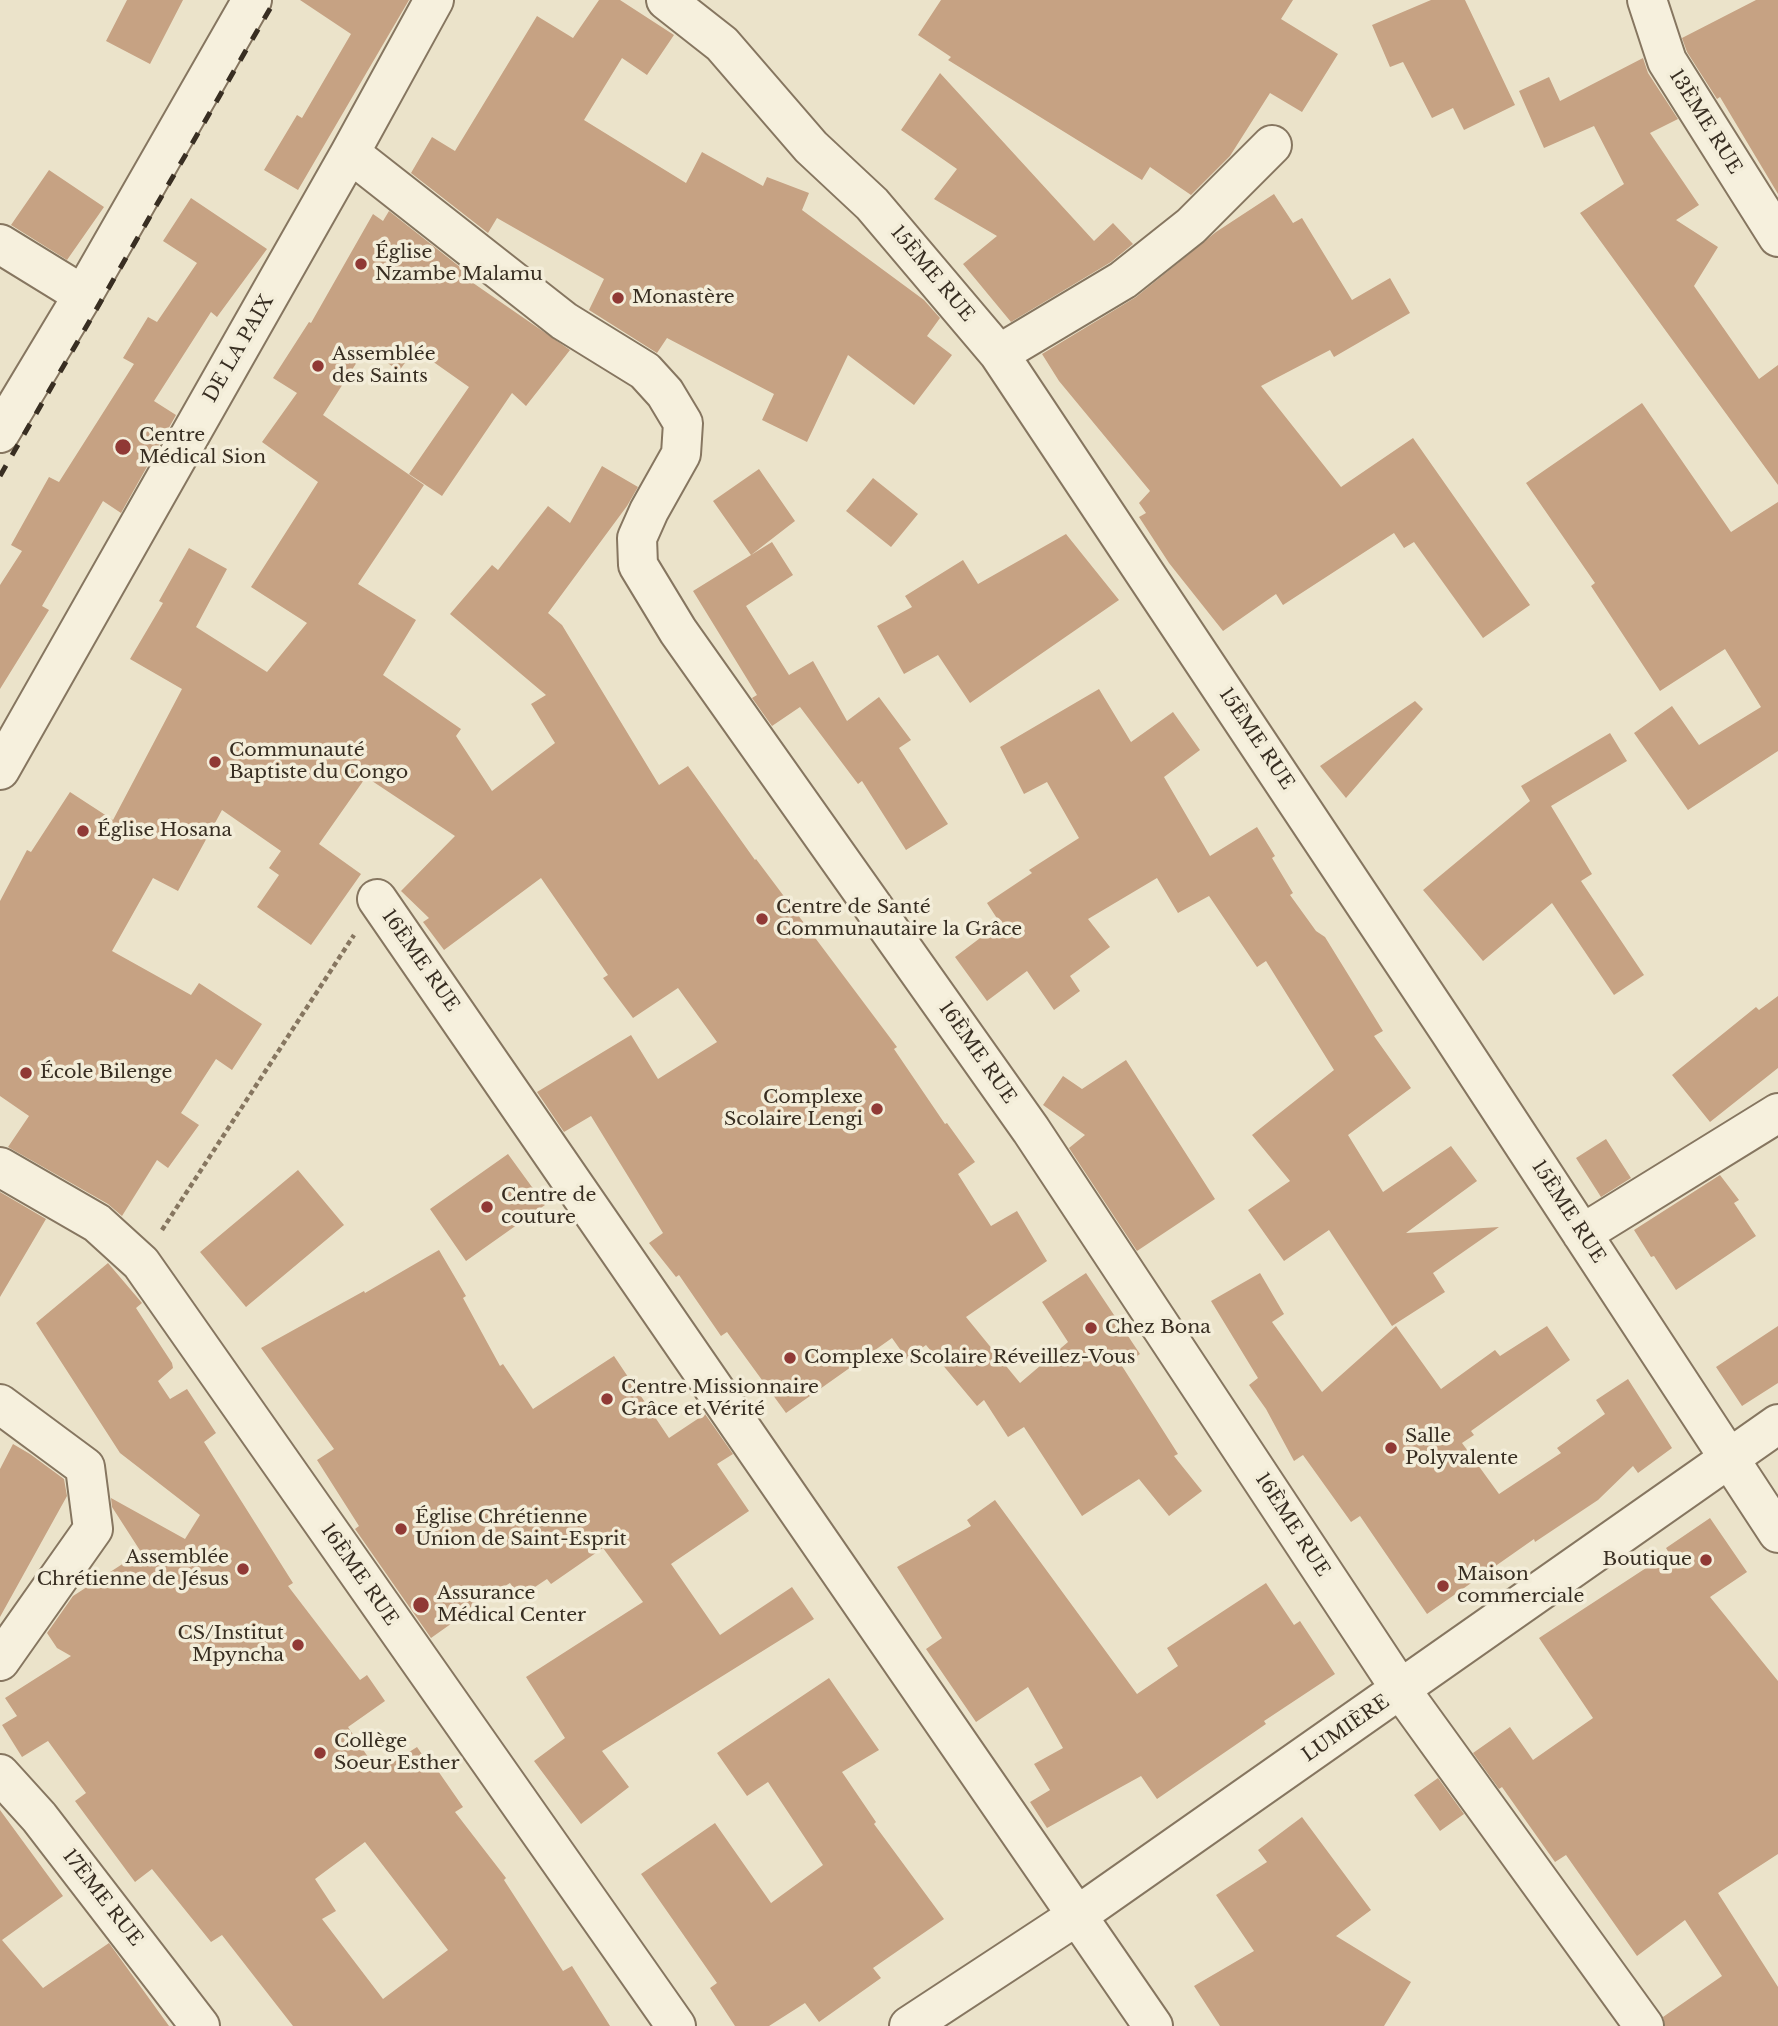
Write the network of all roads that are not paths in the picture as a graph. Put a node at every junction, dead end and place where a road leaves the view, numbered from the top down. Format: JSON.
{"nodes":[{"id":1,"x":252,"y":0,"type":"edge"},
{"id":2,"x":434,"y":0,"type":"edge"},
{"id":3,"x":666,"y":0,"type":"edge"},
{"id":4,"x":1647,"y":0,"type":"edge"},
{"id":5,"x":1272,"y":145,"type":"dead end"},
{"id":6,"x":350,"y":153,"type":"junction"},
{"id":7,"x":1778,"y":237,"type":"edge"},
{"id":8,"x":0,"y":244,"type":"edge"},
{"id":9,"x":83,"y":295,"type":"junction"},
{"id":10,"x":999,"y":354,"type":"junction"},
{"id":11,"x":0,"y":433,"type":"edge"},
{"id":12,"x":0,"y":770,"type":"edge"},
{"id":13,"x":377,"y":899,"type":"road end"},
{"id":14,"x":1778,"y":1113,"type":"edge"},
{"id":15,"x":0,"y":1167,"type":"edge"},
{"id":16,"x":1582,"y":1234,"type":"junction"},
{"id":17,"x":0,"y":1404,"type":"edge"},
{"id":18,"x":1778,"y":1424,"type":"edge"},
{"id":19,"x":1727,"y":1458,"type":"junction"},
{"id":20,"x":1778,"y":1533,"type":"edge"},
{"id":21,"x":0,"y":1661,"type":"edge"},
{"id":22,"x":1401,"y":1690,"type":"junction"},
{"id":23,"x":0,"y":1774,"type":"edge"},
{"id":24,"x":1079,"y":1915,"type":"junction"},
{"id":25,"x":200,"y":2026,"type":"edge"},
{"id":26,"x":676,"y":2026,"type":"edge"},
{"id":27,"x":909,"y":2026,"type":"edge"},
{"id":28,"x":1153,"y":2026,"type":"edge"},
{"id":29,"x":1644,"y":2026,"type":"edge"}],
"edges":[{"from":1,"to":9,"type":"street"},
{"from":2,"to":6,"type":"street","name":"DE LA PAIX"},
{"from":3,"to":10,"type":"street","name":"15ÈME RUE"},
{"from":4,"to":7,"type":"street","name":"13ÈME RUE"},
{"from":5,"to":10,"type":"street"},
{"from":6,"to":12,"type":"street","name":"DE LA PAIX"},
{"from":6,"to":22,"type":"street","name":"16ÈME RUE"},
{"from":8,"to":9,"type":"street"},
{"from":9,"to":11,"type":"street"},
{"from":10,"to":16,"type":"street","name":"15ÈME RUE"},
{"from":13,"to":24,"type":"street","name":"16ÈME RUE"},
{"from":14,"to":16,"type":"street"},
{"from":15,"to":26,"type":"street","name":"16ÈME RUE"},
{"from":16,"to":19,"type":"street","name":"15ÈME RUE"},
{"from":17,"to":21,"type":"street"},
{"from":18,"to":19,"type":"street","name":"LUMIÈRE"},
{"from":19,"to":20,"type":"street","name":"15ÈME RUE"},
{"from":19,"to":22,"type":"street","name":"LUMIÈRE"},
{"from":22,"to":24,"type":"street","name":"LUMIÈRE"},
{"from":22,"to":29,"type":"street","name":"16ÈME RUE"},
{"from":23,"to":25,"type":"street","name":"17ÈME RUE"},
{"from":24,"to":27,"type":"street","name":"LUMIÈRE"},
{"from":24,"to":28,"type":"street","name":"16ÈME RUE"}]}
